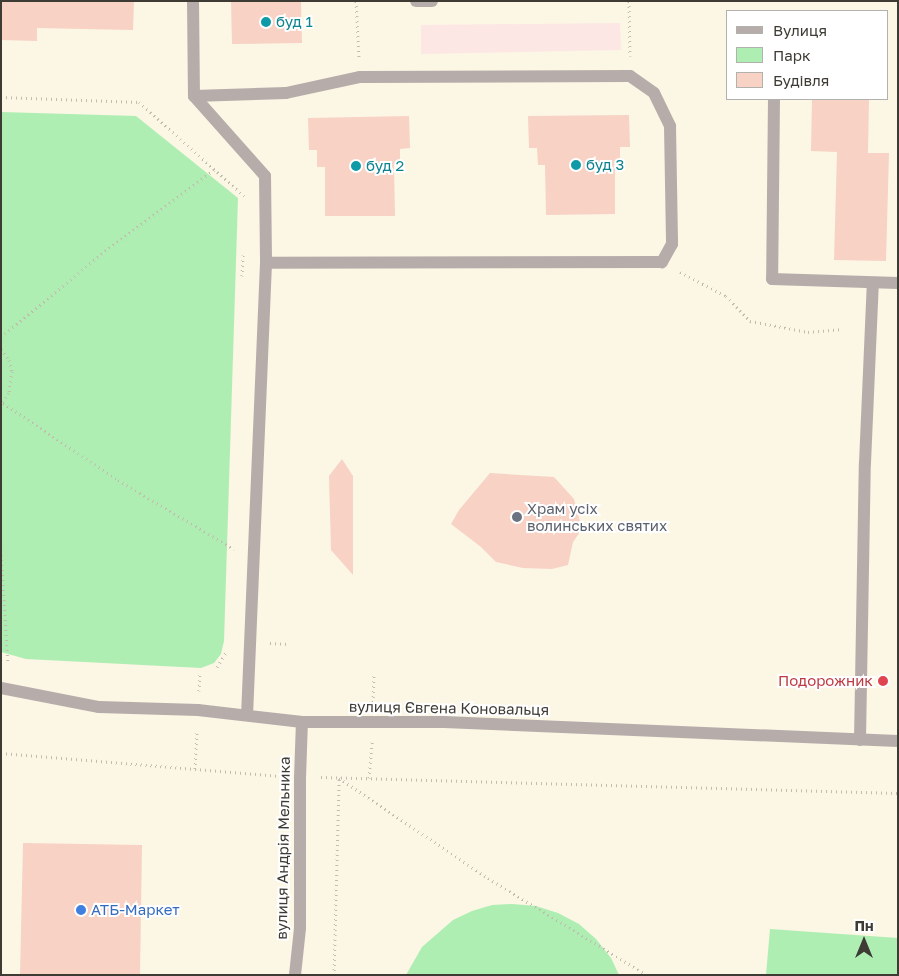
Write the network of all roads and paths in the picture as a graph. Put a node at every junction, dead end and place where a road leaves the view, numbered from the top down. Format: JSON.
{"nodes":[{"id":1,"x":192,"y":1,"type":"edge"},
{"id":2,"x":356,"y":1,"type":"edge"},
{"id":3,"x":416,"y":1,"type":"edge"},
{"id":4,"x":432,"y":1,"type":"edge"},
{"id":5,"x":629,"y":1,"type":"edge"},
{"id":6,"x":630,"y":76,"type":"junction"},
{"id":7,"x":360,"y":77,"type":"junction"},
{"id":8,"x":194,"y":96,"type":"junction"},
{"id":9,"x":1,"y":97,"type":"edge"},
{"id":10,"x":774,"y":100,"type":"edge"},
{"id":11,"x":214,"y":169,"type":"junction"},
{"id":12,"x":244,"y":195,"type":"dead end"},
{"id":13,"x":662,"y":262,"type":"junction"},
{"id":14,"x":266,"y":263,"type":"junction"},
{"id":15,"x":873,"y":283,"type":"junction"},
{"id":16,"x":898,"y":283,"type":"edge"},
{"id":17,"x":844,"y":329,"type":"dead end"},
{"id":18,"x":1,"y":337,"type":"edge"},
{"id":19,"x":1,"y":349,"type":"edge"},
{"id":20,"x":2,"y":404,"type":"edge"},
{"id":21,"x":235,"y":549,"type":"dead end"},
{"id":22,"x":1,"y":550,"type":"edge"},
{"id":23,"x":8,"y":664,"type":"dead end"},
{"id":24,"x":1,"y":688,"type":"edge"},
{"id":25,"x":247,"y":714,"type":"junction"},
{"id":26,"x":302,"y":722,"type":"junction"},
{"id":27,"x":860,"y":740,"type":"junction"},
{"id":28,"x":898,"y":742,"type":"edge"},
{"id":29,"x":1,"y":753,"type":"edge"},
{"id":30,"x":339,"y":777,"type":"junction"},
{"id":31,"x":300,"y":778,"type":"junction"},
{"id":32,"x":898,"y":793,"type":"edge"},
{"id":33,"x":295,"y":975,"type":"edge"},
{"id":34,"x":334,"y":975,"type":"edge"},
{"id":35,"x":647,"y":975,"type":"edge"}],
"edges":[{"from":1,"to":8,"type":"street"},
{"from":2,"to":7,"type":"path"},
{"from":3,"to":4,"type":"street"},
{"from":5,"to":6,"type":"path"},
{"from":6,"to":7,"type":"street"},
{"from":6,"to":13,"type":"street"},
{"from":7,"to":8,"type":"street"},
{"from":8,"to":14,"type":"street"},
{"from":9,"to":11,"type":"path"},
{"from":10,"to":15,"type":"street"},
{"from":11,"to":12,"type":"path"},
{"from":11,"to":18,"type":"path"},
{"from":13,"to":14,"type":"street"},
{"from":13,"to":17,"type":"path"},
{"from":14,"to":25,"type":"street"},
{"from":15,"to":16,"type":"street"},
{"from":15,"to":27,"type":"street"},
{"from":19,"to":20,"type":"path"},
{"from":20,"to":21,"type":"path"},
{"from":22,"to":23,"type":"path"},
{"from":24,"to":25,"type":"street","name":"вулиця Євгена Коновальця"},
{"from":25,"to":26,"type":"street","name":"вулиця Євгена Коновальця"},
{"from":26,"to":27,"type":"street","name":"вулиця Євгена Коновальця"},
{"from":26,"to":31,"type":"street","name":"вулиця Андрія Мельника"},
{"from":27,"to":28,"type":"street","name":"вулиця Євгена Коновальця"},
{"from":29,"to":31,"type":"path"},
{"from":30,"to":31,"type":"path"},
{"from":30,"to":32,"type":"path"},
{"from":30,"to":34,"type":"path"},
{"from":30,"to":35,"type":"path"},
{"from":31,"to":33,"type":"street","name":"вулиця Андрія Мельника"}]}
